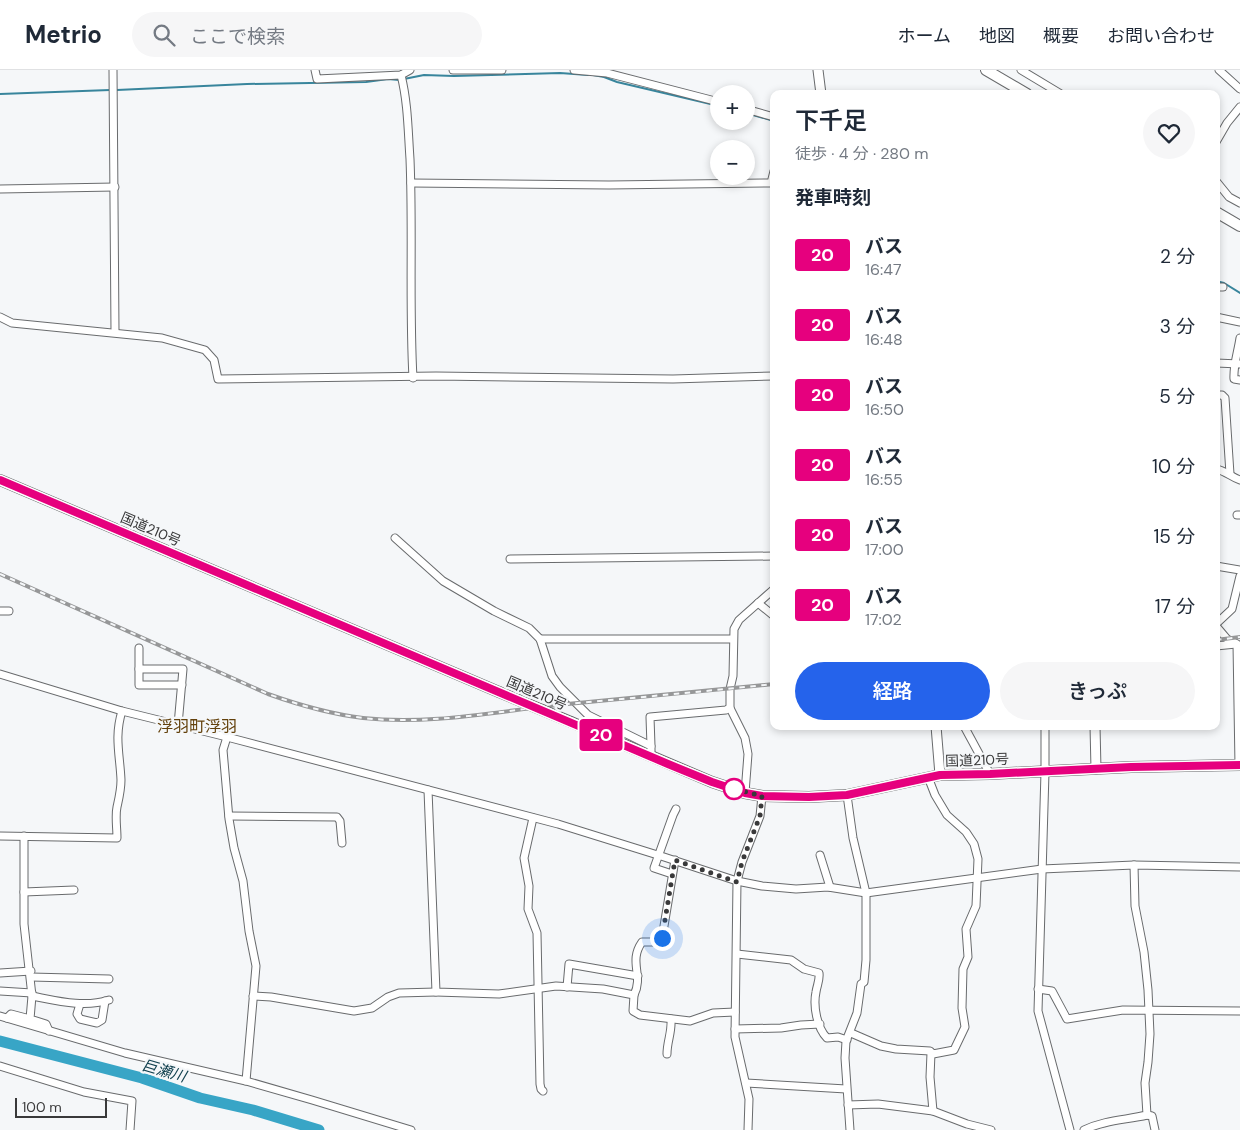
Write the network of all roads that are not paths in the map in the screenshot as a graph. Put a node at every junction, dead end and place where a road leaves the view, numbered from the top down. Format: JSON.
{"nodes":[{"id":1,"x":113,"y":70,"type":"edge"},
{"id":2,"x":315,"y":70,"type":"edge"},
{"id":3,"x":410,"y":70,"type":"edge"},
{"id":4,"x":453,"y":70,"type":"edge"},
{"id":5,"x":502,"y":70,"type":"edge"},
{"id":6,"x":574,"y":70,"type":"edge"},
{"id":7,"x":818,"y":70,"type":"edge"},
{"id":8,"x":986,"y":70,"type":"edge"},
{"id":9,"x":1021,"y":70,"type":"edge"},
{"id":10,"x":1219,"y":70,"type":"edge"},
{"id":11,"x":403,"y":80,"type":"junction"},
{"id":12,"x":1240,"y":89,"type":"edge"},
{"id":13,"x":820,"y":90,"type":"edge"},
{"id":14,"x":1021,"y":90,"type":"edge"},
{"id":15,"x":1054,"y":90,"type":"edge"},
{"id":16,"x":710,"y":100,"type":"edge"},
{"id":17,"x":1240,"y":107,"type":"edge"},
{"id":18,"x":755,"y":112,"type":"edge"},
{"id":19,"x":770,"y":116,"type":"edge"},
{"id":20,"x":1220,"y":136,"type":"edge"},
{"id":21,"x":411,"y":183,"type":"junction"},
{"id":22,"x":770,"y":183,"type":"edge"},
{"id":23,"x":1220,"y":186,"type":"edge"},
{"id":24,"x":115,"y":187,"type":"junction"},
{"id":25,"x":0,"y":189,"type":"edge"},
{"id":26,"x":1240,"y":204,"type":"edge"},
{"id":27,"x":1220,"y":214,"type":"edge"},
{"id":28,"x":1240,"y":226,"type":"edge"},
{"id":29,"x":0,"y":317,"type":"edge"},
{"id":30,"x":1220,"y":318,"type":"edge"},
{"id":31,"x":1240,"y":322,"type":"edge"},
{"id":32,"x":115,"y":332,"type":"junction"},
{"id":33,"x":1240,"y":343,"type":"edge"},
{"id":34,"x":1220,"y":363,"type":"edge"},
{"id":35,"x":1238,"y":364,"type":"edge"},
{"id":36,"x":770,"y":376,"type":"edge"},
{"id":37,"x":413,"y":378,"type":"junction"},
{"id":38,"x":1240,"y":380,"type":"edge"},
{"id":39,"x":1220,"y":395,"type":"edge"},
{"id":40,"x":1220,"y":470,"type":"edge"},
{"id":41,"x":1230,"y":474,"type":"junction"},
{"id":42,"x":0,"y":480,"type":"edge"},
{"id":43,"x":1240,"y":480,"type":"edge"},
{"id":44,"x":394,"y":538,"type":"dead end"},
{"id":45,"x":770,"y":556,"type":"edge"},
{"id":46,"x":510,"y":559,"type":"dead end"},
{"id":47,"x":1220,"y":567,"type":"edge"},
{"id":48,"x":1240,"y":570,"type":"edge"},
{"id":49,"x":1240,"y":576,"type":"edge"},
{"id":50,"x":770,"y":592,"type":"edge"},
{"id":51,"x":758,"y":603,"type":"junction"},
{"id":52,"x":9,"y":611,"type":"dead end"},
{"id":53,"x":0,"y":612,"type":"edge"},
{"id":54,"x":770,"y":613,"type":"edge"},
{"id":55,"x":1220,"y":621,"type":"edge"},
{"id":56,"x":1220,"y":630,"type":"edge"},
{"id":57,"x":540,"y":639,"type":"junction"},
{"id":58,"x":733,"y":639,"type":"junction"},
{"id":59,"x":1239,"y":644,"type":"edge"},
{"id":60,"x":1220,"y":646,"type":"edge"},
{"id":61,"x":139,"y":648,"type":"dead end"},
{"id":62,"x":139,"y":669,"type":"junction"},
{"id":63,"x":0,"y":674,"type":"edge"},
{"id":64,"x":182,"y":685,"type":"junction"},
{"id":65,"x":730,"y":708,"type":"junction"},
{"id":66,"x":122,"y":712,"type":"junction"},
{"id":67,"x":178,"y":725,"type":"junction"},
{"id":68,"x":936,"y":730,"type":"edge"},
{"id":69,"x":966,"y":730,"type":"edge"},
{"id":70,"x":1045,"y":730,"type":"edge"},
{"id":71,"x":1095,"y":730,"type":"edge"},
{"id":72,"x":227,"y":737,"type":"junction"},
{"id":73,"x":651,"y":751,"type":"junction"},
{"id":74,"x":1240,"y":766,"type":"edge"},
{"id":75,"x":1096,"y":769,"type":"junction"},
{"id":76,"x":1045,"y":772,"type":"junction"},
{"id":77,"x":990,"y":774,"type":"junction"},
{"id":78,"x":940,"y":775,"type":"junction"},
{"id":79,"x":928,"y":776,"type":"junction"},
{"id":80,"x":428,"y":790,"type":"junction"},
{"id":81,"x":745,"y":793,"type":"junction"},
{"id":82,"x":847,"y":795,"type":"junction"},
{"id":83,"x":762,"y":796,"type":"junction"},
{"id":84,"x":676,"y":810,"type":"dead end"},
{"id":85,"x":229,"y":816,"type":"junction"},
{"id":86,"x":533,"y":818,"type":"junction"},
{"id":87,"x":0,"y":836,"type":"edge"},
{"id":88,"x":24,"y":836,"type":"junction"},
{"id":89,"x":342,"y":844,"type":"dead end"},
{"id":90,"x":658,"y":855,"type":"junction"},
{"id":91,"x":820,"y":855,"type":"dead end"},
{"id":92,"x":675,"y":860,"type":"junction"},
{"id":93,"x":1134,"y":866,"type":"junction"},
{"id":94,"x":1240,"y":867,"type":"edge"},
{"id":95,"x":1042,"y":870,"type":"junction"},
{"id":96,"x":672,"y":874,"type":"junction"},
{"id":97,"x":977,"y":878,"type":"junction"},
{"id":98,"x":737,"y":882,"type":"junction"},
{"id":99,"x":830,"y":887,"type":"junction"},
{"id":100,"x":74,"y":890,"type":"dead end"},
{"id":101,"x":24,"y":892,"type":"junction"},
{"id":102,"x":866,"y":893,"type":"junction"},
{"id":103,"x":737,"y":954,"type":"junction"},
{"id":104,"x":0,"y":973,"type":"edge"},
{"id":105,"x":31,"y":974,"type":"junction"},
{"id":106,"x":638,"y":976,"type":"junction"},
{"id":107,"x":109,"y":978,"type":"dead end"},
{"id":108,"x":567,"y":987,"type":"junction"},
{"id":109,"x":539,"y":988,"type":"junction"},
{"id":110,"x":1038,"y":989,"type":"junction"},
{"id":111,"x":0,"y":991,"type":"edge"},
{"id":112,"x":436,"y":992,"type":"junction"},
{"id":113,"x":32,"y":994,"type":"junction"},
{"id":114,"x":634,"y":995,"type":"junction"},
{"id":115,"x":253,"y":996,"type":"junction"},
{"id":116,"x":80,"y":1004,"type":"junction"},
{"id":117,"x":1149,"y":1009,"type":"junction"},
{"id":118,"x":735,"y":1012,"type":"junction"},
{"id":119,"x":1240,"y":1012,"type":"edge"},
{"id":120,"x":3,"y":1017,"type":"edge"},
{"id":121,"x":30,"y":1019,"type":"junction"},
{"id":122,"x":671,"y":1019,"type":"junction"},
{"id":123,"x":820,"y":1024,"type":"junction"},
{"id":124,"x":735,"y":1029,"type":"junction"},
{"id":125,"x":49,"y":1031,"type":"junction"},
{"id":126,"x":849,"y":1036,"type":"junction"},
{"id":127,"x":931,"y":1053,"type":"junction"},
{"id":128,"x":667,"y":1054,"type":"dead end"},
{"id":129,"x":0,"y":1066,"type":"edge"},
{"id":130,"x":246,"y":1082,"type":"junction"},
{"id":131,"x":746,"y":1083,"type":"junction"},
{"id":132,"x":846,"y":1089,"type":"junction"},
{"id":133,"x":543,"y":1091,"type":"dead end"},
{"id":134,"x":848,"y":1105,"type":"junction"},
{"id":135,"x":933,"y":1111,"type":"junction"},
{"id":136,"x":1147,"y":1114,"type":"junction"},
{"id":137,"x":130,"y":1130,"type":"edge"},
{"id":138,"x":411,"y":1130,"type":"edge"},
{"id":139,"x":748,"y":1130,"type":"edge"},
{"id":140,"x":850,"y":1130,"type":"edge"},
{"id":141,"x":991,"y":1130,"type":"edge"},
{"id":142,"x":1070,"y":1130,"type":"edge"},
{"id":143,"x":1084,"y":1130,"type":"edge"},
{"id":144,"x":1155,"y":1130,"type":"edge"}],
"edges":[{"from":1,"to":24,"type":"street"},
{"from":2,"to":11,"type":"street"},
{"from":3,"to":11,"type":"street"},
{"from":4,"to":5,"type":"street"},
{"from":6,"to":16,"type":"street"},
{"from":7,"to":13,"type":"main road"},
{"from":8,"to":14,"type":"highway"},
{"from":9,"to":15,"type":"street"},
{"from":10,"to":12,"type":"street"},
{"from":11,"to":21,"type":"street"},
{"from":17,"to":20,"type":"street"},
{"from":18,"to":19,"type":"street"},
{"from":21,"to":22,"type":"street"},
{"from":21,"to":37,"type":"street"},
{"from":23,"to":26,"type":"street"},
{"from":24,"to":25,"type":"street"},
{"from":24,"to":32,"type":"street"},
{"from":27,"to":28,"type":"highway"},
{"from":29,"to":32,"type":"street"},
{"from":30,"to":31,"type":"street"},
{"from":32,"to":37,"type":"street"},
{"from":33,"to":35,"type":"street"},
{"from":34,"to":35,"type":"street"},
{"from":35,"to":38,"type":"street"},
{"from":36,"to":37,"type":"street"},
{"from":39,"to":41,"type":"street"},
{"from":40,"to":41,"type":"street"},
{"from":41,"to":43,"type":"street"},
{"from":42,"to":73,"type":"highway","name":"国道210号","bridge":true},
{"from":44,"to":57,"type":"street"},
{"from":45,"to":46,"type":"street"},
{"from":47,"to":48,"type":"street"},
{"from":49,"to":55,"type":"street"},
{"from":50,"to":51,"type":"street"},
{"from":51,"to":54,"type":"street"},
{"from":51,"to":58,"type":"street"},
{"from":52,"to":53,"type":"street"},
{"from":56,"to":59,"type":"street"},
{"from":57,"to":58,"type":"street"},
{"from":57,"to":73,"type":"street"},
{"from":58,"to":65,"type":"street"},
{"from":59,"to":60,"type":"street"},
{"from":59,"to":74,"type":"street"},
{"from":61,"to":62,"type":"street"},
{"from":62,"to":64,"type":"street"},
{"from":62,"to":64,"type":"street"},
{"from":63,"to":66,"type":"street"},
{"from":64,"to":67,"type":"street"},
{"from":65,"to":73,"type":"street"},
{"from":65,"to":81,"type":"street"},
{"from":66,"to":67,"type":"street"},
{"from":66,"to":88,"type":"street"},
{"from":67,"to":72,"type":"street"},
{"from":68,"to":78,"type":"main road"},
{"from":69,"to":77,"type":"street"},
{"from":70,"to":76,"type":"street"},
{"from":71,"to":75,"type":"main road"},
{"from":72,"to":80,"type":"street"},
{"from":72,"to":85,"type":"street"},
{"from":73,"to":81,"type":"highway","name":"国道210号"},
{"from":74,"to":75,"type":"highway","name":"国道210号"},
{"from":75,"to":76,"type":"highway","name":"国道210号"},
{"from":76,"to":77,"type":"highway","name":"国道210号"},
{"from":76,"to":95,"type":"street"},
{"from":77,"to":78,"type":"highway","name":"国道210号"},
{"from":78,"to":79,"type":"highway","name":"国道210号"},
{"from":79,"to":82,"type":"highway","name":"国道210号"},
{"from":79,"to":97,"type":"street"},
{"from":80,"to":86,"type":"street"},
{"from":80,"to":112,"type":"street"},
{"from":81,"to":83,"type":"highway","name":"国道210号"},
{"from":82,"to":83,"type":"highway","name":"国道210号"},
{"from":82,"to":102,"type":"street"},
{"from":83,"to":98,"type":"street"},
{"from":84,"to":90,"type":"street"},
{"from":85,"to":89,"type":"street"},
{"from":85,"to":115,"type":"street"},
{"from":86,"to":90,"type":"street"},
{"from":86,"to":109,"type":"street"},
{"from":87,"to":88,"type":"street"},
{"from":88,"to":101,"type":"street"},
{"from":90,"to":92,"type":"street"},
{"from":90,"to":96,"type":"street"},
{"from":91,"to":99,"type":"street"},
{"from":92,"to":96,"type":"street"},
{"from":92,"to":98,"type":"street"},
{"from":93,"to":94,"type":"street"},
{"from":93,"to":95,"type":"street"},
{"from":93,"to":117,"type":"street"},
{"from":95,"to":97,"type":"street"},
{"from":95,"to":110,"type":"street"},
{"from":96,"to":106,"type":"street"},
{"from":97,"to":102,"type":"street"},
{"from":97,"to":127,"type":"street"},
{"from":98,"to":99,"type":"street"},
{"from":98,"to":103,"type":"street"},
{"from":99,"to":102,"type":"street"},
{"from":100,"to":101,"type":"street"},
{"from":101,"to":105,"type":"street"},
{"from":102,"to":126,"type":"street"},
{"from":103,"to":118,"type":"street"},
{"from":103,"to":123,"type":"street"},
{"from":104,"to":105,"type":"street"},
{"from":105,"to":107,"type":"street"},
{"from":105,"to":113,"type":"street"},
{"from":106,"to":108,"type":"street"},
{"from":106,"to":114,"type":"street"},
{"from":108,"to":109,"type":"street"},
{"from":108,"to":114,"type":"street"},
{"from":109,"to":112,"type":"street"},
{"from":109,"to":133,"type":"street"},
{"from":110,"to":117,"type":"street"},
{"from":110,"to":142,"type":"street"},
{"from":111,"to":113,"type":"street"},
{"from":112,"to":115,"type":"street"},
{"from":113,"to":116,"type":"street"},
{"from":113,"to":121,"type":"street"},
{"from":114,"to":122,"type":"street"},
{"from":115,"to":130,"type":"street"},
{"from":116,"to":116,"type":"street"},
{"from":117,"to":119,"type":"street"},
{"from":117,"to":136,"type":"street"},
{"from":118,"to":122,"type":"street"},
{"from":118,"to":124,"type":"street"},
{"from":120,"to":121,"type":"street"},
{"from":120,"to":125,"type":"street"},
{"from":121,"to":125,"type":"street"},
{"from":122,"to":128,"type":"street"},
{"from":123,"to":124,"type":"street"},
{"from":123,"to":126,"type":"street"},
{"from":124,"to":131,"type":"street"},
{"from":125,"to":130,"type":"street"},
{"from":126,"to":127,"type":"street"},
{"from":126,"to":132,"type":"street"},
{"from":127,"to":135,"type":"street"},
{"from":129,"to":137,"type":"street"},
{"from":130,"to":138,"type":"street"},
{"from":131,"to":132,"type":"street"},
{"from":131,"to":139,"type":"street"},
{"from":132,"to":134,"type":"street"},
{"from":134,"to":135,"type":"street"},
{"from":134,"to":140,"type":"street"},
{"from":135,"to":141,"type":"street"},
{"from":136,"to":143,"type":"street"},
{"from":136,"to":144,"type":"street"}]}
